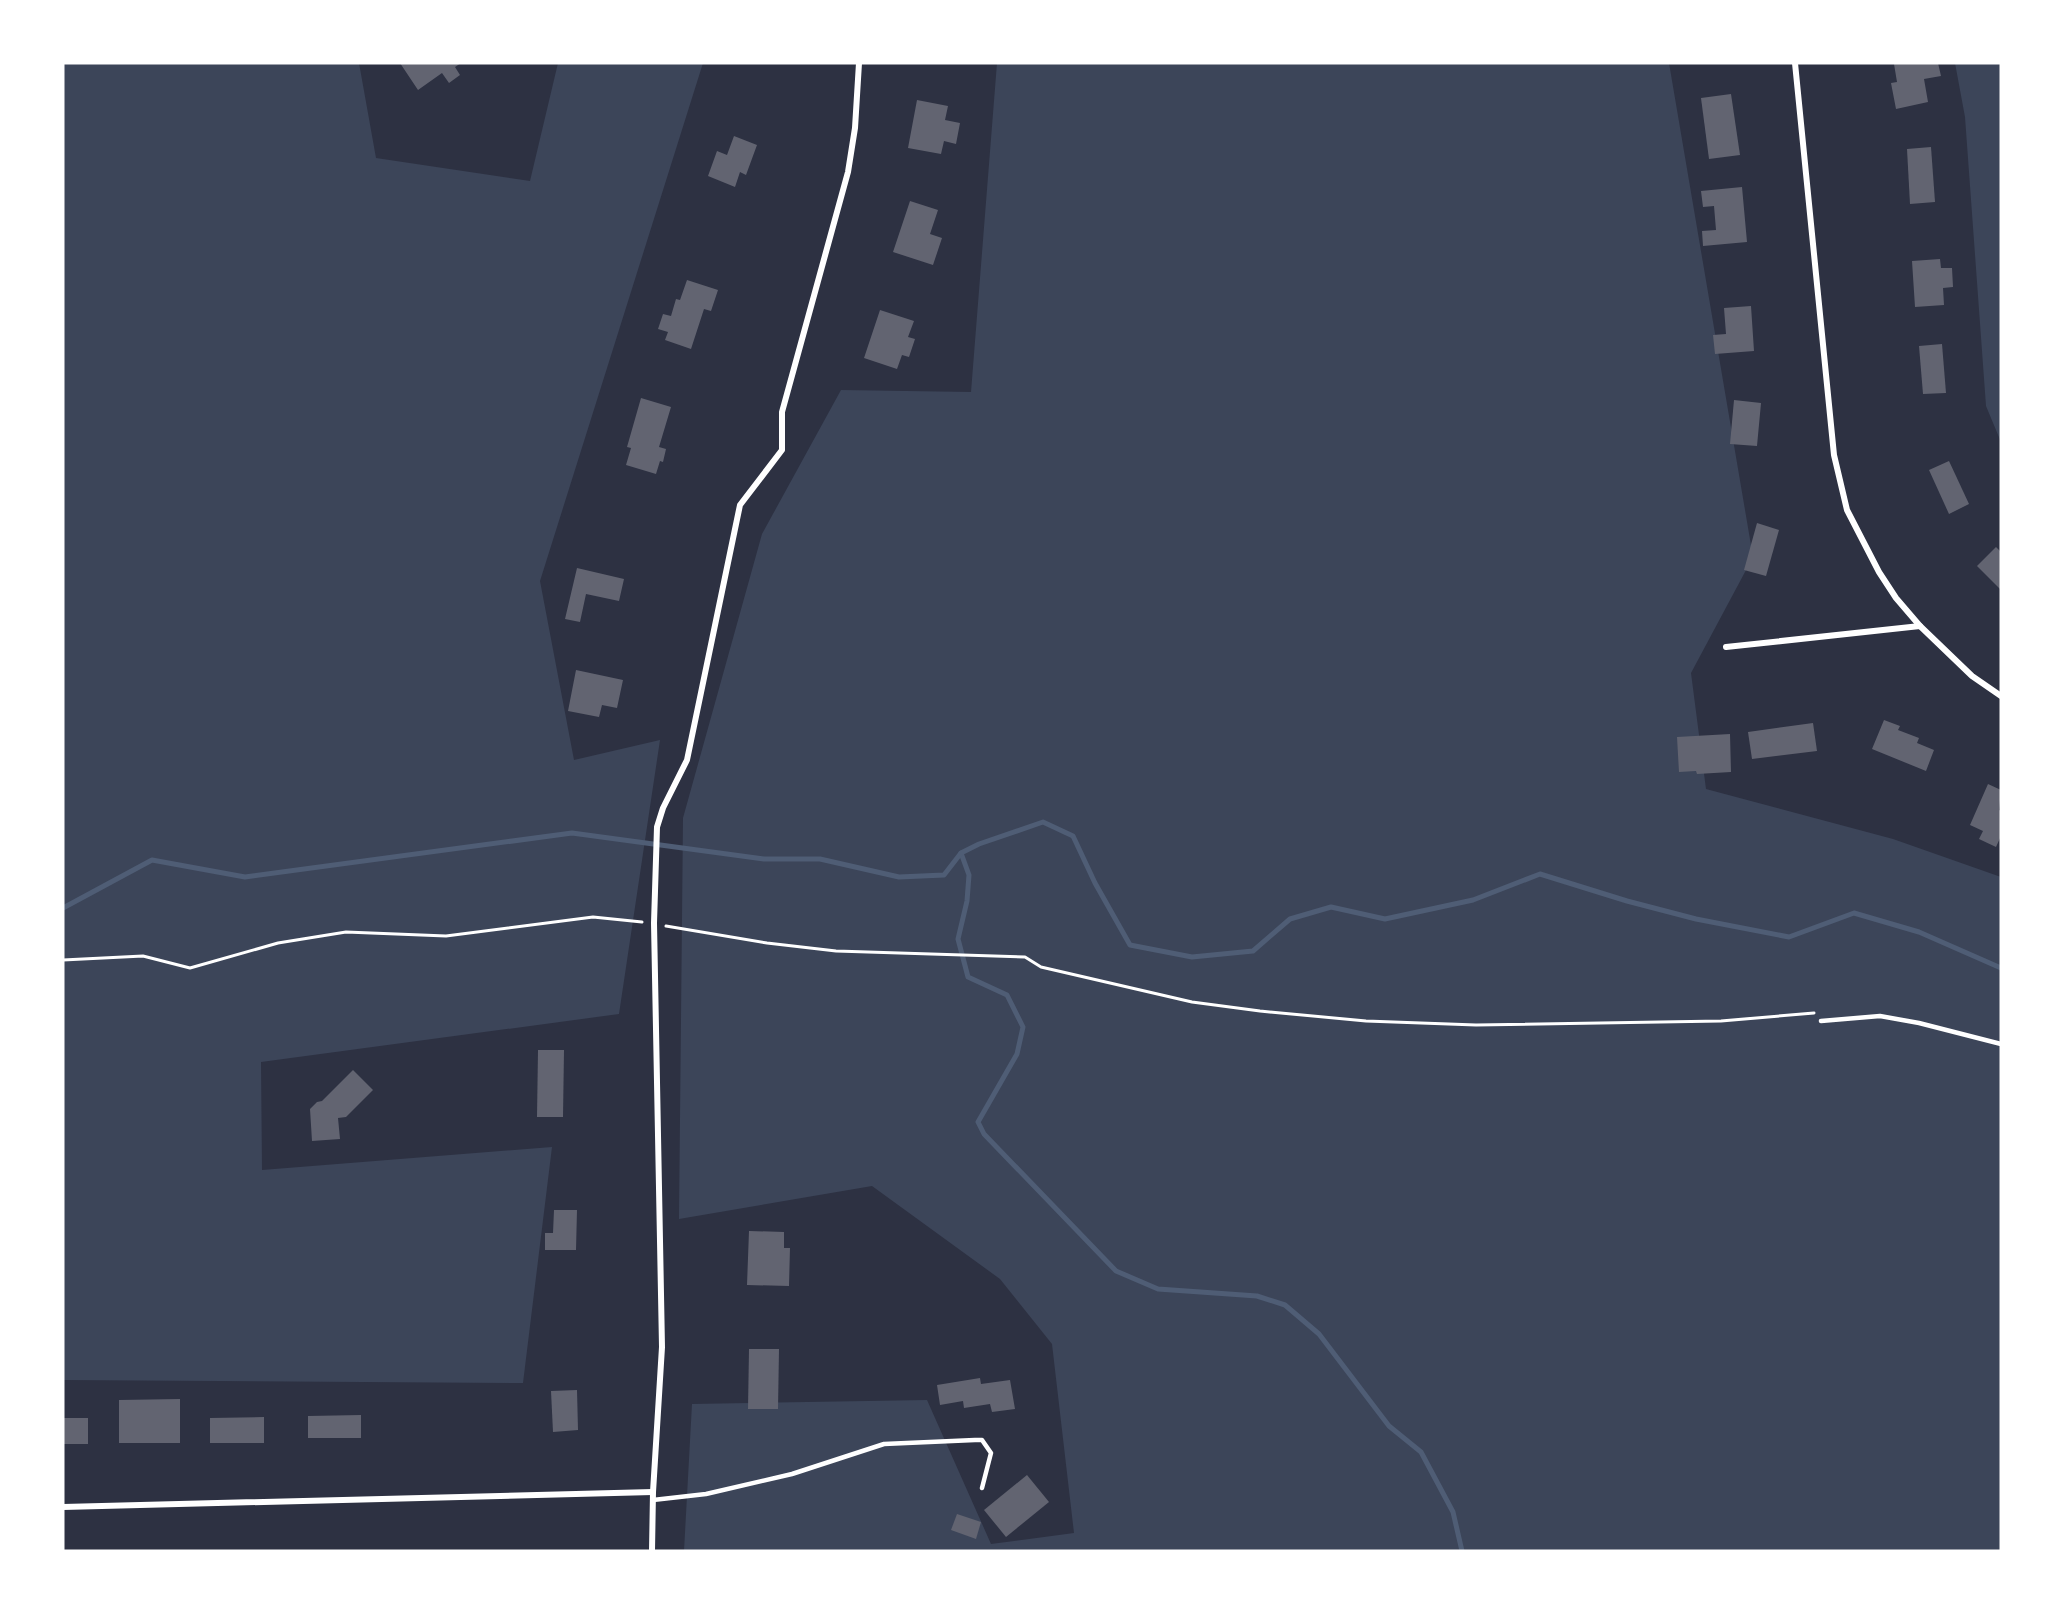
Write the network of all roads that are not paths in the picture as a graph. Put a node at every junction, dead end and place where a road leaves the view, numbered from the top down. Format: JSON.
{"nodes":[{"id":1,"x":860,"y":63,"type":"edge"},
{"id":2,"x":1795,"y":63,"type":"edge"},
{"id":3,"x":1920,"y":626,"type":"junction"},
{"id":4,"x":1726,"y":647,"type":"dead end"},
{"id":5,"x":2001,"y":696,"type":"edge"},
{"id":6,"x":1821,"y":1022,"type":"dead end"},
{"id":7,"x":2001,"y":1044,"type":"edge"},
{"id":8,"x":982,"y":1488,"type":"dead end"},
{"id":9,"x":653,"y":1492,"type":"junction"},
{"id":10,"x":653,"y":1500,"type":"junction"},
{"id":11,"x":63,"y":1507,"type":"edge"},
{"id":12,"x":652,"y":1551,"type":"edge"}],
"edges":[{"from":1,"to":9,"type":"street"},
{"from":2,"to":3,"type":"street"},
{"from":3,"to":4,"type":"street"},
{"from":3,"to":5,"type":"street"},
{"from":6,"to":7,"type":"lane"},
{"from":8,"to":10,"type":"lane"},
{"from":9,"to":10,"type":"street"},
{"from":9,"to":11,"type":"street"},
{"from":10,"to":12,"type":"street"}]}
